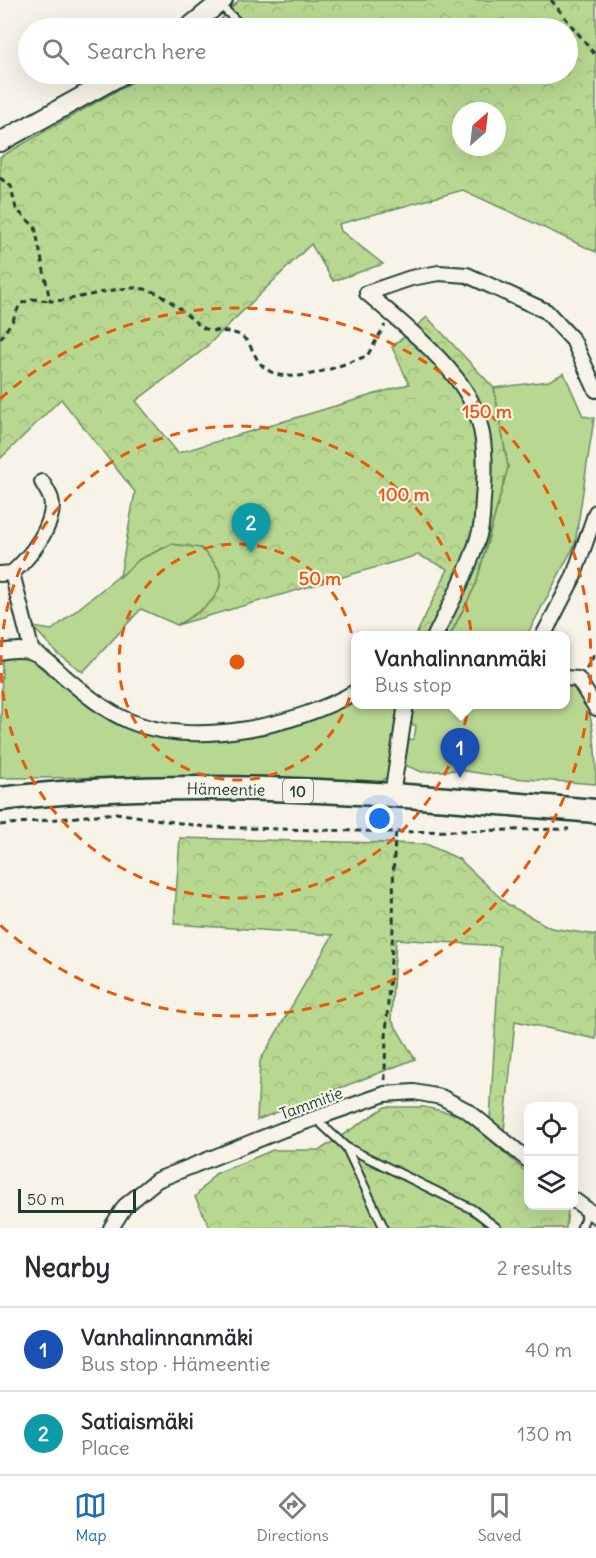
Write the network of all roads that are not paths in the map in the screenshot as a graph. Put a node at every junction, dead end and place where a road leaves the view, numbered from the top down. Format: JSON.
{"nodes":[{"id":1,"x":221,"y":2,"type":"edge"},
{"id":2,"x":201,"y":18,"type":"edge"},
{"id":3,"x":235,"y":18,"type":"edge"},
{"id":4,"x":105,"y":84,"type":"edge"},
{"id":5,"x":0,"y":142,"type":"edge"},
{"id":6,"x":596,"y":390,"type":"edge"},
{"id":7,"x":42,"y":482,"type":"dead end"},
{"id":8,"x":596,"y":512,"type":"edge"},
{"id":9,"x":6,"y":573,"type":"edge"},
{"id":10,"x":437,"y":631,"type":"edge"},
{"id":11,"x":546,"y":631,"type":"edge"},
{"id":12,"x":0,"y":652,"type":"edge"},
{"id":13,"x":32,"y":652,"type":"junction"},
{"id":14,"x":572,"y":679,"type":"edge"},
{"id":15,"x":351,"y":694,"type":"edge"},
{"id":16,"x":596,"y":708,"type":"edge"},
{"id":17,"x":405,"y":709,"type":"edge"},
{"id":18,"x":392,"y":795,"type":"junction"},
{"id":19,"x":0,"y":799,"type":"edge"},
{"id":20,"x":596,"y":811,"type":"edge"},
{"id":21,"x":315,"y":1118,"type":"junction"},
{"id":22,"x":346,"y":1147,"type":"junction"},
{"id":23,"x":524,"y":1157,"type":"edge"},
{"id":24,"x":578,"y":1203,"type":"edge"},
{"id":25,"x":592,"y":1213,"type":"edge"},
{"id":26,"x":111,"y":1228,"type":"edge"},
{"id":27,"x":384,"y":1228,"type":"edge"},
{"id":28,"x":497,"y":1228,"type":"edge"},
{"id":29,"x":581,"y":1228,"type":"edge"}],
"edges":[{"from":1,"to":2,"type":"street"},
{"from":1,"to":3,"type":"lane"},
{"from":4,"to":5,"type":"street"},
{"from":6,"to":10,"type":"street"},
{"from":7,"to":9,"type":"street"},
{"from":8,"to":11,"type":"street"},
{"from":9,"to":13,"type":"street"},
{"from":12,"to":13,"type":"street"},
{"from":13,"to":15,"type":"street"},
{"from":14,"to":16,"type":"street"},
{"from":17,"to":18,"type":"street"},
{"from":18,"to":19,"type":"highway","name":"Hämeentie","number":"10"},
{"from":18,"to":20,"type":"highway","name":"Hämeentie","number":"10"},
{"from":21,"to":22,"type":"lane"},
{"from":21,"to":23,"type":"street","name":"Tammitie"},
{"from":21,"to":26,"type":"street","name":"Tammitie"},
{"from":22,"to":27,"type":"lane"},
{"from":22,"to":28,"type":"lane"},
{"from":24,"to":25,"type":"street"},
{"from":25,"to":29,"type":"lane"}]}
